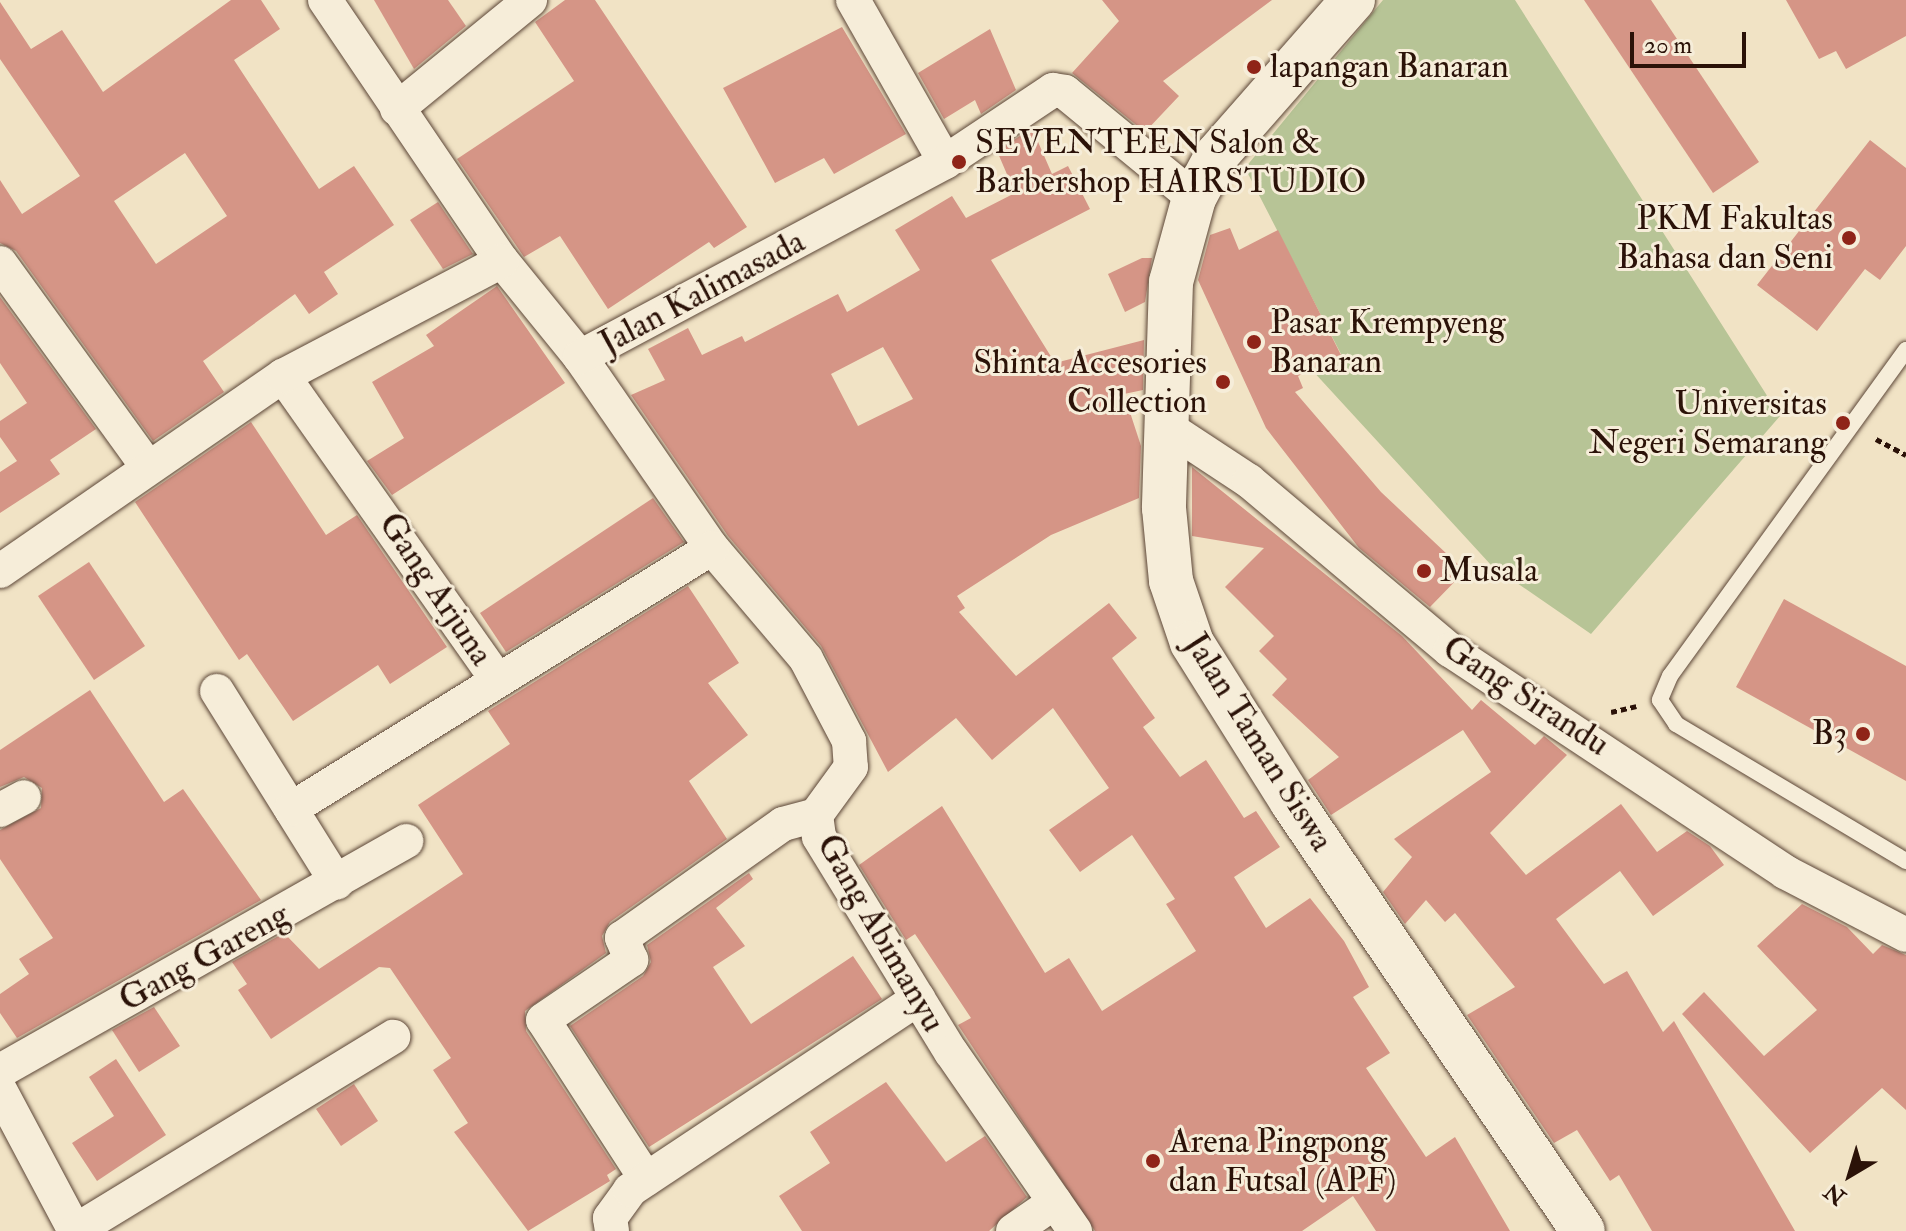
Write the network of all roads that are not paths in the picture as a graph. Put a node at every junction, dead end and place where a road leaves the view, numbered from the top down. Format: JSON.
{"nodes":[{"id":1,"x":325,"y":0,"type":"edge"},
{"id":2,"x":530,"y":0,"type":"edge"},
{"id":3,"x":853,"y":0,"type":"edge"},
{"id":4,"x":1353,"y":0,"type":"edge"},
{"id":5,"x":397,"y":109,"type":"junction"},
{"id":6,"x":945,"y":162,"type":"junction"},
{"id":7,"x":1194,"y":198,"type":"junction"},
{"id":8,"x":502,"y":261,"type":"junction"},
{"id":9,"x":0,"y":263,"type":"edge"},
{"id":10,"x":1906,"y":350,"type":"edge"},
{"id":11,"x":580,"y":357,"type":"junction"},
{"id":12,"x":283,"y":376,"type":"junction"},
{"id":13,"x":1167,"y":427,"type":"junction"},
{"id":14,"x":146,"y":465,"type":"junction"},
{"id":15,"x":712,"y":548,"type":"junction"},
{"id":16,"x":0,"y":571,"type":"edge"},
{"id":17,"x":495,"y":677,"type":"junction"},
{"id":18,"x":217,"y":691,"type":"dead end"},
{"id":19,"x":291,"y":809,"type":"junction"},
{"id":20,"x":816,"y":815,"type":"junction"},
{"id":21,"x":406,"y":841,"type":"dead end"},
{"id":22,"x":1906,"y":861,"type":"edge"},
{"id":23,"x":337,"y":883,"type":"junction"},
{"id":24,"x":1906,"y":935,"type":"edge"},
{"id":25,"x":918,"y":999,"type":"junction"},
{"id":26,"x":393,"y":1037,"type":"dead end"},
{"id":27,"x":0,"y":1071,"type":"edge"},
{"id":28,"x":0,"y":1090,"type":"edge"},
{"id":29,"x":646,"y":1179,"type":"junction"},
{"id":30,"x":1055,"y":1202,"type":"junction"},
{"id":31,"x":75,"y":1231,"type":"edge"},
{"id":32,"x":612,"y":1231,"type":"edge"},
{"id":33,"x":1013,"y":1231,"type":"edge"},
{"id":34,"x":1075,"y":1231,"type":"edge"},
{"id":35,"x":1583,"y":1231,"type":"edge"}],
"edges":[{"from":1,"to":5,"type":"street","name":"Jalan Kalimasada"},
{"from":2,"to":5,"type":"street"},
{"from":3,"to":6,"type":"street"},
{"from":4,"to":7,"type":"main road","name":"Jalan Taman Siswa"},
{"from":5,"to":8,"type":"street","name":"Jalan Kalimasada"},
{"from":6,"to":7,"type":"street","name":"Jalan Kalimasada"},
{"from":6,"to":11,"type":"street","name":"Jalan Kalimasada"},
{"from":7,"to":13,"type":"main road","name":"Jalan Taman Siswa"},
{"from":8,"to":11,"type":"street","name":"Jalan Kalimasada"},
{"from":8,"to":12,"type":"street"},
{"from":9,"to":14,"type":"street"},
{"from":10,"to":22,"type":"lane"},
{"from":11,"to":15,"type":"street","name":"Gang Abimanyu"},
{"from":12,"to":14,"type":"street"},
{"from":12,"to":17,"type":"street","name":"Gang Arjuna"},
{"from":13,"to":24,"type":"street","name":"Gang Sirandu"},
{"from":13,"to":35,"type":"main road","name":"Jalan Taman Siswa"},
{"from":14,"to":16,"type":"street"},
{"from":15,"to":17,"type":"street","name":"Gang Arjuna"},
{"from":15,"to":20,"type":"street","name":"Gang Abimanyu"},
{"from":17,"to":19,"type":"street"},
{"from":18,"to":19,"type":"street"},
{"from":19,"to":23,"type":"street"},
{"from":20,"to":25,"type":"street","name":"Gang Abimanyu"},
{"from":20,"to":29,"type":"street"},
{"from":21,"to":23,"type":"street","name":"Gang Gareng"},
{"from":23,"to":27,"type":"street","name":"Gang Gareng"},
{"from":25,"to":29,"type":"street"},
{"from":25,"to":30,"type":"street","name":"Gang Abimanyu"},
{"from":26,"to":31,"type":"street"},
{"from":28,"to":31,"type":"street"},
{"from":29,"to":32,"type":"street"},
{"from":30,"to":33,"type":"street"},
{"from":30,"to":34,"type":"street","name":"Gang Abimanyu"}]}
